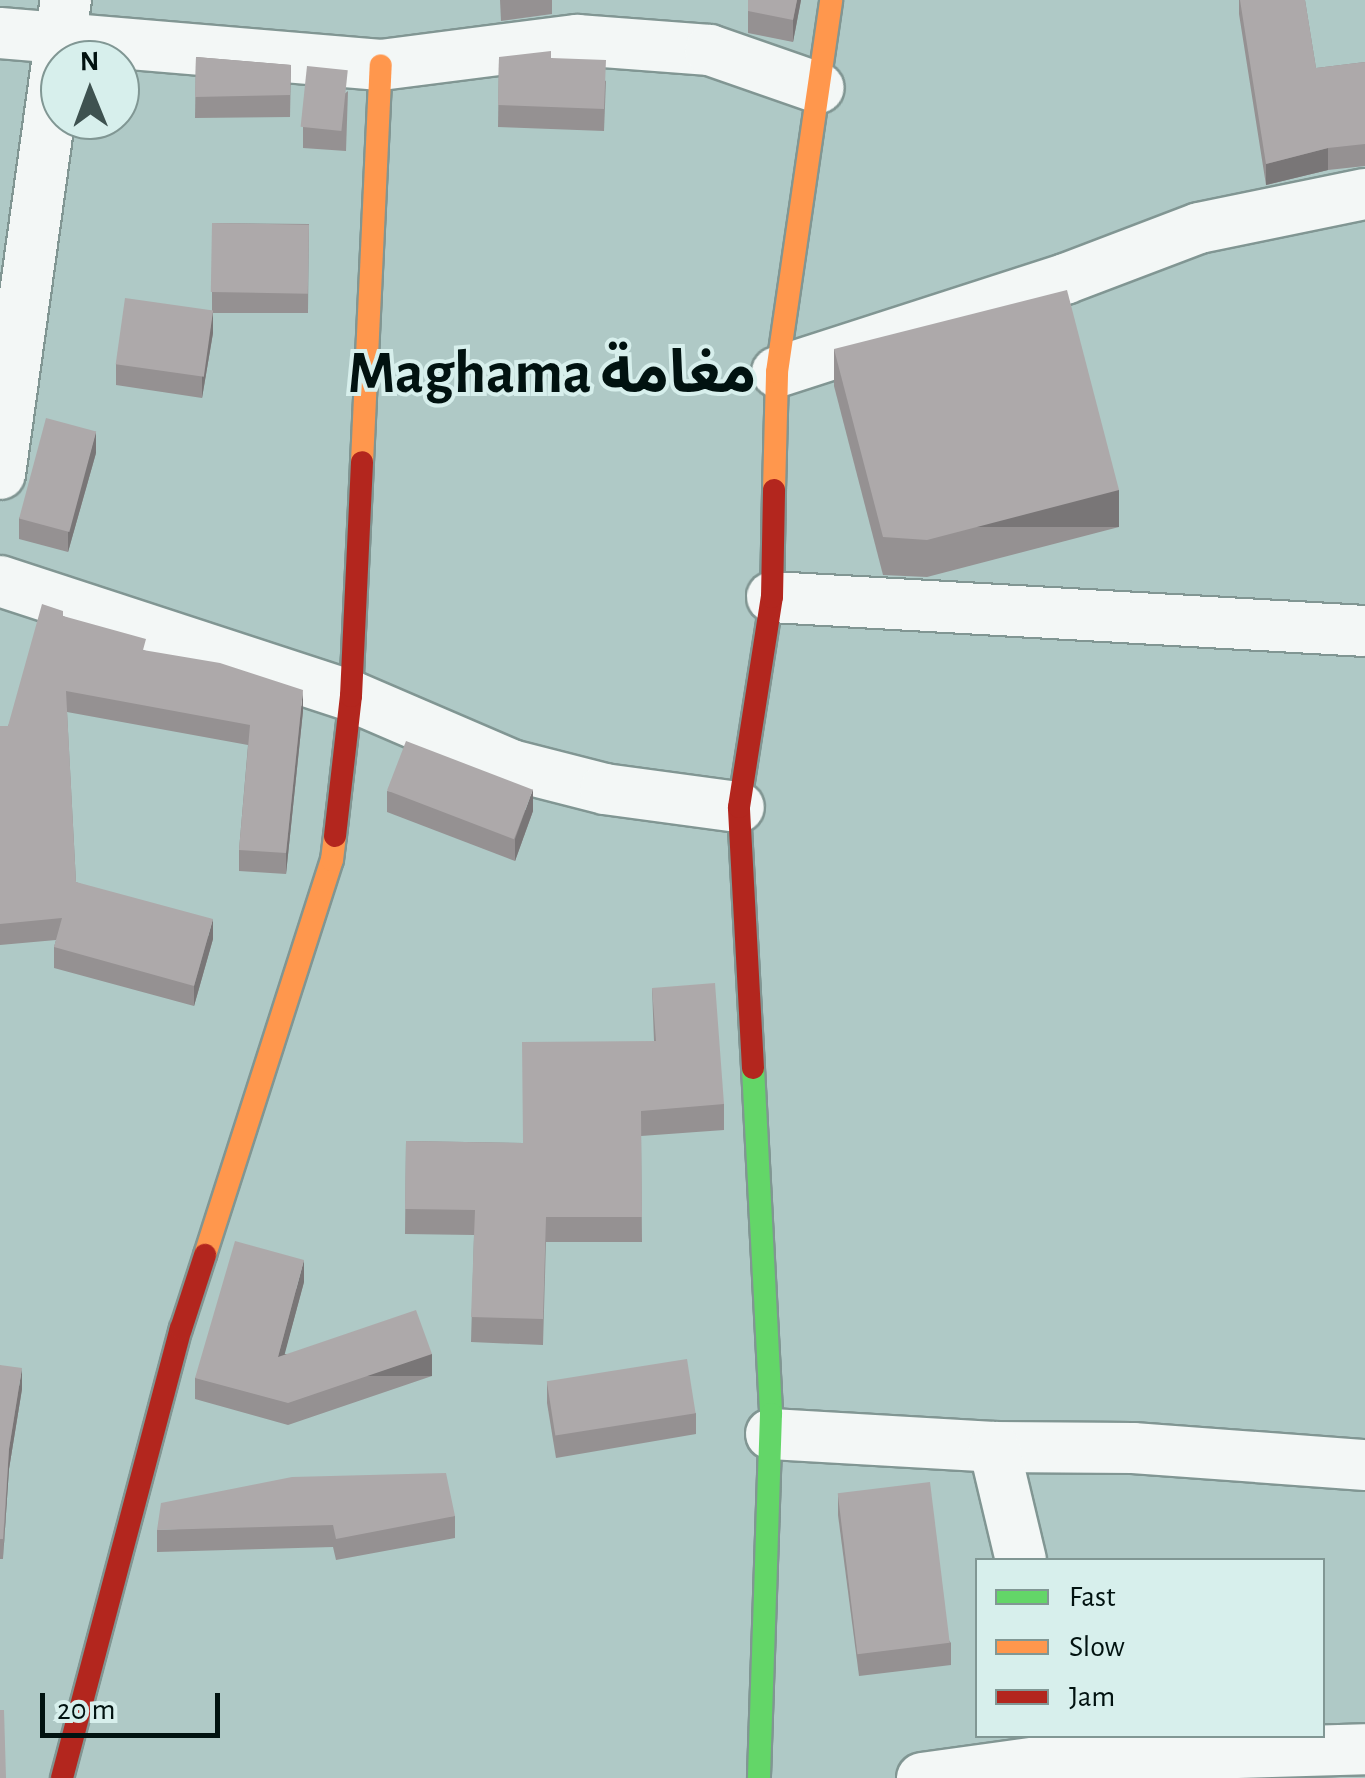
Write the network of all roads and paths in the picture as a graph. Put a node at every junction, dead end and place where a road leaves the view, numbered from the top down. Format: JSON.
{"nodes":[{"id":1,"x":831,"y":0,"type":"edge"},
{"id":2,"x":63,"y":19,"type":"edge"},
{"id":3,"x":0,"y":33,"type":"edge"},
{"id":4,"x":381,"y":66,"type":"junction"},
{"id":5,"x":820,"y":88,"type":"junction"},
{"id":6,"x":1365,"y":194,"type":"edge"},
{"id":7,"x":777,"y":372,"type":"junction"},
{"id":8,"x":0,"y":474,"type":"edge"},
{"id":9,"x":0,"y":582,"type":"edge"},
{"id":10,"x":772,"y":597,"type":"junction"},
{"id":11,"x":1365,"y":632,"type":"edge"},
{"id":12,"x":350,"y":696,"type":"junction"},
{"id":13,"x":739,"y":807,"type":"junction"},
{"id":14,"x":771,"y":1434,"type":"junction"},
{"id":15,"x":994,"y":1447,"type":"junction"},
{"id":16,"x":1365,"y":1465,"type":"edge"},
{"id":17,"x":1020,"y":1558,"type":"edge"},
{"id":18,"x":1064,"y":1747,"type":"edge"},
{"id":19,"x":1365,"y":1749,"type":"edge"},
{"id":20,"x":62,"y":1778,"type":"edge"},
{"id":21,"x":759,"y":1778,"type":"edge"},
{"id":22,"x":922,"y":1778,"type":"edge"}],
"edges":[{"from":1,"to":5,"type":"street"},
{"from":2,"to":3,"type":"street"},
{"from":2,"to":4,"type":"street"},
{"from":2,"to":8,"type":"street"},
{"from":4,"to":5,"type":"street"},
{"from":4,"to":12,"type":"street"},
{"from":5,"to":7,"type":"street"},
{"from":6,"to":7,"type":"street"},
{"from":7,"to":10,"type":"street"},
{"from":9,"to":12,"type":"street"},
{"from":10,"to":11,"type":"street"},
{"from":10,"to":13,"type":"street"},
{"from":12,"to":13,"type":"street"},
{"from":12,"to":20,"type":"street"},
{"from":13,"to":14,"type":"street"},
{"from":14,"to":15,"type":"street"},
{"from":14,"to":21,"type":"street"},
{"from":15,"to":16,"type":"street"},
{"from":15,"to":17,"type":"street"},
{"from":18,"to":19,"type":"street"},
{"from":18,"to":22,"type":"street"}]}
